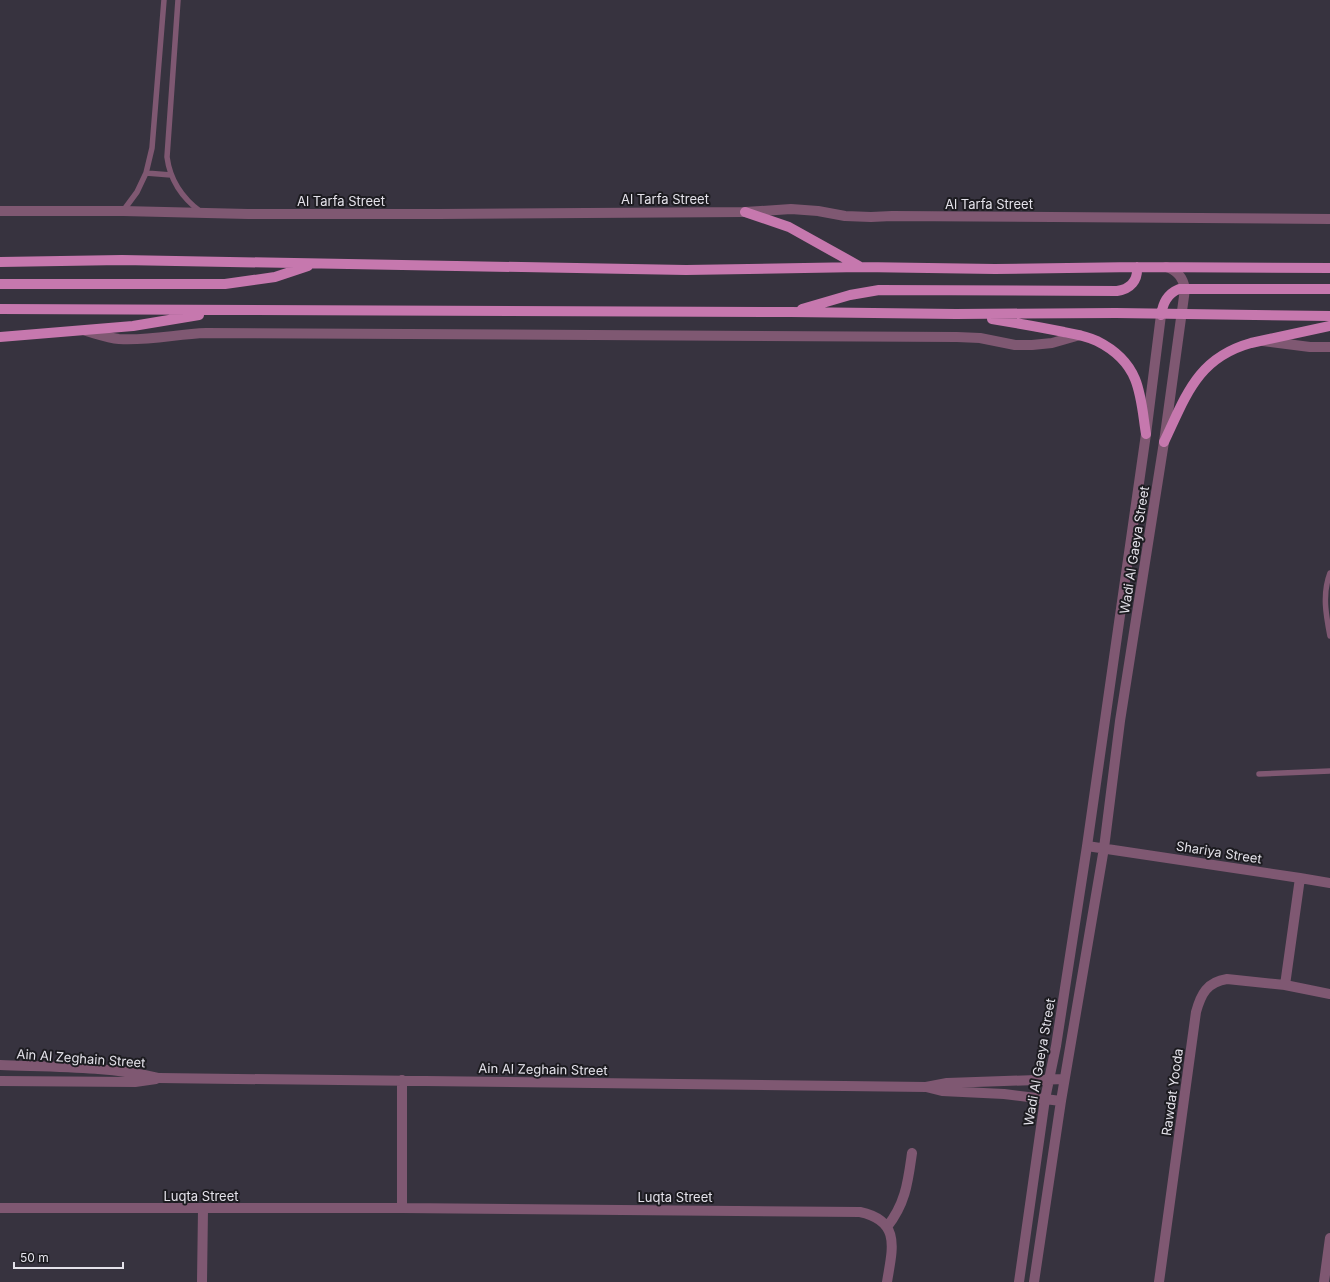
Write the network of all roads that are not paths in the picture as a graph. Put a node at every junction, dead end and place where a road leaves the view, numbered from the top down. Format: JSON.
{"nodes":[{"id":1,"x":164,"y":0,"type":"edge"},
{"id":2,"x":178,"y":0,"type":"edge"},
{"id":3,"x":146,"y":173,"type":"junction"},
{"id":4,"x":171,"y":174,"type":"junction"},
{"id":5,"x":0,"y":211,"type":"edge"},
{"id":6,"x":122,"y":211,"type":"junction"},
{"id":7,"x":745,"y":212,"type":"junction"},
{"id":8,"x":203,"y":213,"type":"junction"},
{"id":9,"x":1330,"y":219,"type":"edge"},
{"id":10,"x":0,"y":262,"type":"edge"},
{"id":11,"x":318,"y":263,"type":"junction"},
{"id":12,"x":1137,"y":266,"type":"junction"},
{"id":13,"x":1164,"y":266,"type":"junction"},
{"id":14,"x":861,"y":267,"type":"junction"},
{"id":15,"x":1330,"y":268,"type":"edge"},
{"id":16,"x":0,"y":284,"type":"edge"},
{"id":17,"x":1185,"y":288,"type":"junction"},
{"id":18,"x":1330,"y":289,"type":"edge"},
{"id":19,"x":0,"y":309,"type":"edge"},
{"id":20,"x":221,"y":310,"type":"junction"},
{"id":21,"x":791,"y":312,"type":"junction"},
{"id":22,"x":956,"y":314,"type":"junction"},
{"id":23,"x":1161,"y":314,"type":"junction"},
{"id":24,"x":1181,"y":315,"type":"junction"},
{"id":25,"x":1330,"y":316,"type":"edge"},
{"id":26,"x":1330,"y":326,"type":"edge"},
{"id":27,"x":86,"y":330,"type":"junction"},
{"id":28,"x":1080,"y":335,"type":"junction"},
{"id":29,"x":0,"y":336,"type":"edge"},
{"id":30,"x":1259,"y":340,"type":"junction"},
{"id":31,"x":1330,"y":347,"type":"edge"},
{"id":32,"x":1146,"y":434,"type":"junction"},
{"id":33,"x":1164,"y":442,"type":"junction"},
{"id":34,"x":1330,"y":573,"type":"edge"},
{"id":35,"x":1330,"y":636,"type":"edge"},
{"id":36,"x":1330,"y":771,"type":"edge"},
{"id":37,"x":1259,"y":774,"type":"dead end"},
{"id":38,"x":1087,"y":846,"type":"junction"},
{"id":39,"x":1104,"y":848,"type":"junction"},
{"id":40,"x":1300,"y":878,"type":"junction"},
{"id":41,"x":1330,"y":883,"type":"edge"},
{"id":42,"x":1285,"y":985,"type":"junction"},
{"id":43,"x":1330,"y":994,"type":"edge"},
{"id":44,"x":0,"y":1065,"type":"edge"},
{"id":45,"x":159,"y":1078,"type":"junction"},
{"id":46,"x":1064,"y":1079,"type":"junction"},
{"id":47,"x":402,"y":1080,"type":"junction"},
{"id":48,"x":1050,"y":1080,"type":"junction"},
{"id":49,"x":0,"y":1081,"type":"edge"},
{"id":50,"x":926,"y":1087,"type":"junction"},
{"id":51,"x":1046,"y":1099,"type":"junction"},
{"id":52,"x":1060,"y":1101,"type":"junction"},
{"id":53,"x":912,"y":1153,"type":"dead end"},
{"id":54,"x":0,"y":1208,"type":"edge"},
{"id":55,"x":402,"y":1208,"type":"junction"},
{"id":56,"x":203,"y":1209,"type":"junction"},
{"id":57,"x":887,"y":1227,"type":"junction"},
{"id":58,"x":1330,"y":1238,"type":"edge"},
{"id":59,"x":202,"y":1282,"type":"edge"},
{"id":60,"x":886,"y":1282,"type":"edge"},
{"id":61,"x":1019,"y":1282,"type":"edge"},
{"id":62,"x":1034,"y":1282,"type":"edge"},
{"id":63,"x":1158,"y":1282,"type":"edge"},
{"id":64,"x":1324,"y":1282,"type":"edge"}],
"edges":[{"from":1,"to":3,"type":"lane"},
{"from":2,"to":4,"type":"lane"},
{"from":3,"to":4,"type":"lane"},
{"from":3,"to":6,"type":"lane"},
{"from":4,"to":8,"type":"lane"},
{"from":5,"to":6,"type":"street","name":"Al Tarfa Street"},
{"from":6,"to":8,"type":"street","name":"Al Tarfa Street"},
{"from":7,"to":8,"type":"street","name":"Al Tarfa Street"},
{"from":7,"to":9,"type":"street","name":"Al Tarfa Street"},
{"from":7,"to":14,"type":"main road"},
{"from":10,"to":11,"type":"main road"},
{"from":11,"to":14,"type":"main road"},
{"from":11,"to":16,"type":"main road"},
{"from":12,"to":13,"type":"main road"},
{"from":12,"to":14,"type":"main road"},
{"from":12,"to":21,"type":"main road"},
{"from":13,"to":15,"type":"main road"},
{"from":13,"to":17,"type":"street"},
{"from":17,"to":18,"type":"main road"},
{"from":17,"to":23,"type":"main road"},
{"from":17,"to":24,"type":"street","name":"Wadi Al Gaeya Street"},
{"from":19,"to":20,"type":"main road"},
{"from":20,"to":21,"type":"main road"},
{"from":20,"to":27,"type":"main road"},
{"from":21,"to":22,"type":"main road"},
{"from":22,"to":23,"type":"main road"},
{"from":22,"to":28,"type":"main road"},
{"from":23,"to":24,"type":"main road"},
{"from":23,"to":32,"type":"street","name":"Wadi Al Gaeya Street"},
{"from":24,"to":25,"type":"main road"},
{"from":24,"to":33,"type":"street","name":"Wadi Al Gaeya Street"},
{"from":26,"to":30,"type":"main road"},
{"from":27,"to":28,"type":"street"},
{"from":27,"to":29,"type":"main road"},
{"from":28,"to":32,"type":"main road"},
{"from":30,"to":31,"type":"street"},
{"from":30,"to":33,"type":"main road"},
{"from":32,"to":38,"type":"street","name":"Wadi Al Gaeya Street"},
{"from":33,"to":39,"type":"street","name":"Wadi Al Gaeya Street"},
{"from":34,"to":35,"type":"lane"},
{"from":36,"to":37,"type":"lane"},
{"from":38,"to":39,"type":"street"},
{"from":38,"to":48,"type":"street","name":"Wadi Al Gaeya Street"},
{"from":39,"to":40,"type":"street","name":"Shariya Street"},
{"from":39,"to":46,"type":"street","name":"Wadi Al Gaeya Street"},
{"from":40,"to":41,"type":"street","name":"Shariya Street"},
{"from":40,"to":42,"type":"street"},
{"from":42,"to":43,"type":"street","name":"Rawdat Yooda"},
{"from":42,"to":63,"type":"street","name":"Rawdat Yooda"},
{"from":44,"to":45,"type":"street","name":"Ain Al Zeghain Street"},
{"from":45,"to":47,"type":"street","name":"Ain Al Zeghain Street"},
{"from":45,"to":49,"type":"street","name":"Ain Al Zeghain Street"},
{"from":46,"to":48,"type":"street","name":"Ain Al Zeghain Street"},
{"from":46,"to":52,"type":"street","name":"Wadi Al Gaeya Street"},
{"from":47,"to":50,"type":"street","name":"Ain Al Zeghain Street"},
{"from":47,"to":55,"type":"street"},
{"from":48,"to":50,"type":"street","name":"Ain Al Zeghain Street"},
{"from":48,"to":51,"type":"street","name":"Wadi Al Gaeya Street"},
{"from":50,"to":51,"type":"street","name":"Ain Al Zeghain Street"},
{"from":51,"to":52,"type":"street","name":"Ain Al Zeghain Street"},
{"from":51,"to":61,"type":"street","name":"Wadi Al Gaeya Street"},
{"from":52,"to":62,"type":"street","name":"Wadi Al Gaeya Street"},
{"from":53,"to":57,"type":"street"},
{"from":54,"to":56,"type":"street","name":"Luqta Street"},
{"from":55,"to":56,"type":"street","name":"Luqta Street"},
{"from":55,"to":57,"type":"street","name":"Luqta Street"},
{"from":56,"to":59,"type":"street"},
{"from":57,"to":60,"type":"street"},
{"from":58,"to":64,"type":"street"}]}
